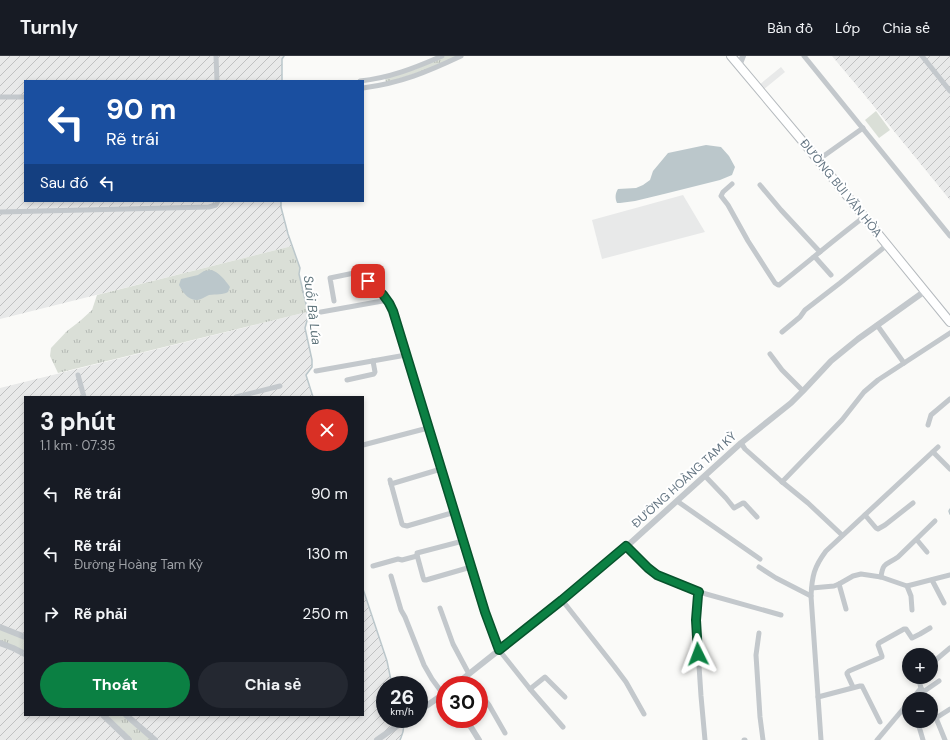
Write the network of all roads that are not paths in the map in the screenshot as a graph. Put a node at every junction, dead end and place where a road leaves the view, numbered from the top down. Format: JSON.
{"nodes":[{"id":1,"x":216,"y":56,"type":"edge"},
{"id":2,"x":442,"y":56,"type":"edge"},
{"id":3,"x":461,"y":56,"type":"edge"},
{"id":4,"x":731,"y":56,"type":"edge"},
{"id":5,"x":743,"y":56,"type":"edge"},
{"id":6,"x":804,"y":56,"type":"edge"},
{"id":7,"x":922,"y":56,"type":"edge"},
{"id":8,"x":739,"y":66,"type":"junction"},
{"id":9,"x":383,"y":78,"type":"junction"},
{"id":10,"x":217,"y":80,"type":"edge"},
{"id":11,"x":364,"y":80,"type":"edge"},
{"id":12,"x":385,"y":85,"type":"junction"},
{"id":13,"x":364,"y":88,"type":"edge"},
{"id":14,"x":950,"y":91,"type":"edge"},
{"id":15,"x":0,"y":97,"type":"edge"},
{"id":16,"x":24,"y":97,"type":"edge"},
{"id":17,"x":862,"y":128,"type":"junction"},
{"id":18,"x":818,"y":160,"type":"junction"},
{"id":19,"x":732,"y":184,"type":"dead end"},
{"id":20,"x":760,"y":185,"type":"dead end"},
{"id":21,"x":217,"y":203,"type":"edge"},
{"id":22,"x":0,"y":212,"type":"edge"},
{"id":23,"x":864,"y":217,"type":"junction"},
{"id":24,"x":950,"y":236,"type":"edge"},
{"id":25,"x":887,"y":245,"type":"junction"},
{"id":26,"x":820,"y":252,"type":"junction"},
{"id":27,"x":815,"y":256,"type":"junction"},
{"id":28,"x":831,"y":275,"type":"dead end"},
{"id":29,"x":925,"y":291,"type":"junction"},
{"id":30,"x":334,"y":300,"type":"dead end"},
{"id":31,"x":388,"y":300,"type":"junction"},
{"id":32,"x":321,"y":312,"type":"dead end"},
{"id":33,"x":950,"y":322,"type":"edge"},
{"id":34,"x":877,"y":325,"type":"junction"},
{"id":35,"x":782,"y":332,"type":"dead end"},
{"id":36,"x":950,"y":333,"type":"edge"},
{"id":37,"x":770,"y":354,"type":"dead end"},
{"id":38,"x":406,"y":355,"type":"junction"},
{"id":39,"x":372,"y":361,"type":"junction"},
{"id":40,"x":904,"y":363,"type":"junction"},
{"id":41,"x":316,"y":371,"type":"dead end"},
{"id":42,"x":78,"y":375,"type":"dead end"},
{"id":43,"x":347,"y":380,"type":"dead end"},
{"id":44,"x":280,"y":386,"type":"dead end"},
{"id":45,"x":803,"y":391,"type":"junction"},
{"id":46,"x":84,"y":396,"type":"edge"},
{"id":47,"x":240,"y":396,"type":"edge"},
{"id":48,"x":950,"y":399,"type":"edge"},
{"id":49,"x":928,"y":426,"type":"dead end"},
{"id":50,"x":428,"y":428,"type":"junction"},
{"id":51,"x":741,"y":443,"type":"junction"},
{"id":52,"x":364,"y":445,"type":"edge"},
{"id":53,"x":938,"y":447,"type":"dead end"},
{"id":54,"x":933,"y":452,"type":"junction"},
{"id":55,"x":949,"y":465,"type":"edge"},
{"id":56,"x":441,"y":469,"type":"junction"},
{"id":57,"x":705,"y":476,"type":"junction"},
{"id":58,"x":782,"y":482,"type":"junction"},
{"id":59,"x":677,"y":501,"type":"junction"},
{"id":60,"x":913,"y":503,"type":"dead end"},
{"id":61,"x":455,"y":512,"type":"junction"},
{"id":62,"x":865,"y":515,"type":"junction"},
{"id":63,"x":757,"y":517,"type":"dead end"},
{"id":64,"x":935,"y":521,"type":"dead end"},
{"id":65,"x":842,"y":535,"type":"junction"},
{"id":66,"x":917,"y":540,"type":"junction"},
{"id":67,"x":463,"y":541,"type":"junction"},
{"id":68,"x":626,"y":546,"type":"junction"},
{"id":69,"x":927,"y":552,"type":"dead end"},
{"id":70,"x":417,"y":556,"type":"junction"},
{"id":71,"x":760,"y":560,"type":"dead end"},
{"id":72,"x":373,"y":566,"type":"dead end"},
{"id":73,"x":471,"y":567,"type":"junction"},
{"id":74,"x":759,"y":567,"type":"dead end"},
{"id":75,"x":950,"y":575,"type":"edge"},
{"id":76,"x":392,"y":576,"type":"dead end"},
{"id":77,"x":881,"y":577,"type":"junction"},
{"id":78,"x":932,"y":580,"type":"junction"},
{"id":79,"x":839,"y":584,"type":"junction"},
{"id":80,"x":908,"y":586,"type":"junction"},
{"id":81,"x":812,"y":588,"type":"junction"},
{"id":82,"x":699,"y":592,"type":"junction"},
{"id":83,"x":812,"y":596,"type":"junction"},
{"id":84,"x":562,"y":600,"type":"junction"},
{"id":85,"x":944,"y":604,"type":"dead end"},
{"id":86,"x":440,"y":608,"type":"dead end"},
{"id":87,"x":846,"y":609,"type":"dead end"},
{"id":88,"x":912,"y":610,"type":"dead end"},
{"id":89,"x":781,"y":616,"type":"dead end"},
{"id":90,"x":0,"y":627,"type":"edge"},
{"id":91,"x":930,"y":628,"type":"dead end"},
{"id":92,"x":759,"y":633,"type":"dead end"},
{"id":93,"x":24,"y":636,"type":"edge"},
{"id":94,"x":0,"y":643,"type":"edge"},
{"id":95,"x":950,"y":648,"type":"edge"},
{"id":96,"x":499,"y":650,"type":"junction"},
{"id":97,"x":24,"y":654,"type":"edge"},
{"id":98,"x":938,"y":658,"type":"edge"},
{"id":99,"x":467,"y":675,"type":"joint"},
{"id":100,"x":939,"y":681,"type":"dead end"},
{"id":101,"x":436,"y":684,"type":"edge"},
{"id":102,"x":920,"y":684,"type":"edge"},
{"id":103,"x":853,"y":687,"type":"junction"},
{"id":104,"x":530,"y":689,"type":"junction"},
{"id":105,"x":922,"y":690,"type":"joint"},
{"id":106,"x":566,"y":697,"type":"dead end"},
{"id":107,"x":818,"y":697,"type":"junction"},
{"id":108,"x":488,"y":704,"type":"edge"},
{"id":109,"x":950,"y":709,"type":"edge"},
{"id":110,"x":902,"y":710,"type":"edge"},
{"id":111,"x":644,"y":714,"type":"dead end"},
{"id":112,"x":104,"y":716,"type":"edge"},
{"id":113,"x":127,"y":716,"type":"edge"},
{"id":114,"x":938,"y":717,"type":"edge"},
{"id":115,"x":880,"y":722,"type":"dead end"},
{"id":116,"x":938,"y":723,"type":"edge"},
{"id":117,"x":563,"y":727,"type":"dead end"},
{"id":118,"x":394,"y":728,"type":"edge"},
{"id":119,"x":472,"y":728,"type":"edge"},
{"id":120,"x":920,"y":728,"type":"edge"},
{"id":121,"x":505,"y":733,"type":"dead end"},
{"id":122,"x":129,"y":740,"type":"edge"},
{"id":123,"x":154,"y":740,"type":"edge"},
{"id":124,"x":377,"y":740,"type":"edge"},
{"id":125,"x":479,"y":740,"type":"edge"},
{"id":126,"x":705,"y":740,"type":"edge"},
{"id":127,"x":763,"y":740,"type":"edge"},
{"id":128,"x":821,"y":740,"type":"edge"},
{"id":129,"x":877,"y":740,"type":"edge"},
{"id":130,"x":923,"y":740,"type":"edge"},
{"id":131,"x":945,"y":740,"type":"edge"}],
"edges":[{"from":1,"to":10,"type":"street"},
{"from":2,"to":9,"type":"street"},
{"from":3,"to":12,"type":"street"},
{"from":4,"to":8,"type":"main road","name":"ĐƯỜNG BÙI VĂN HÒA"},
{"from":5,"to":8,"type":"street"},
{"from":6,"to":17,"type":"street"},
{"from":7,"to":14,"type":"street"},
{"from":8,"to":18,"type":"main road","name":"ĐƯỜNG BÙI VĂN HÒA"},
{"from":9,"to":11,"type":"street"},
{"from":9,"to":12,"type":"street"},
{"from":12,"to":13,"type":"street"},
{"from":15,"to":16,"type":"street"},
{"from":17,"to":18,"type":"street"},
{"from":17,"to":24,"type":"street"},
{"from":18,"to":23,"type":"main road","name":"ĐƯỜNG BÙI VĂN HÒA"},
{"from":19,"to":27,"type":"street"},
{"from":20,"to":26,"type":"street"},
{"from":21,"to":22,"type":"street"},
{"from":23,"to":25,"type":"main road","name":"ĐƯỜNG BÙI VĂN HÒA"},
{"from":23,"to":26,"type":"street"},
{"from":25,"to":29,"type":"main road","name":"ĐƯỜNG BÙI VĂN HÒA"},
{"from":25,"to":35,"type":"street"},
{"from":26,"to":27,"type":"street"},
{"from":27,"to":28,"type":"street"},
{"from":29,"to":33,"type":"main road","name":"ĐƯỜNG BÙI VĂN HÒA"},
{"from":29,"to":34,"type":"street","name":"ĐƯỜNG HOÀNG TAM KỲ"},
{"from":30,"to":31,"type":"street"},
{"from":31,"to":32,"type":"street"},
{"from":31,"to":38,"type":"street"},
{"from":34,"to":40,"type":"street"},
{"from":34,"to":45,"type":"street","name":"ĐƯỜNG HOÀNG TAM KỲ"},
{"from":36,"to":40,"type":"street"},
{"from":37,"to":45,"type":"street"},
{"from":38,"to":39,"type":"street"},
{"from":38,"to":50,"type":"street"},
{"from":39,"to":41,"type":"street"},
{"from":39,"to":43,"type":"street"},
{"from":40,"to":58,"type":"street"},
{"from":42,"to":46,"type":"street"},
{"from":44,"to":47,"type":"street"},
{"from":45,"to":51,"type":"street","name":"ĐƯỜNG HOÀNG TAM KỲ"},
{"from":48,"to":49,"type":"street"},
{"from":50,"to":52,"type":"street"},
{"from":50,"to":56,"type":"street"},
{"from":51,"to":57,"type":"street","name":"ĐƯỜNG HOÀNG TAM KỲ"},
{"from":51,"to":58,"type":"street"},
{"from":53,"to":54,"type":"street"},
{"from":54,"to":55,"type":"street"},
{"from":54,"to":62,"type":"street"},
{"from":56,"to":61,"type":"street"},
{"from":56,"to":61,"type":"street"},
{"from":57,"to":59,"type":"street","name":"ĐƯỜNG HOÀNG TAM KỲ"},
{"from":57,"to":63,"type":"street"},
{"from":58,"to":65,"type":"street"},
{"from":59,"to":68,"type":"street","name":"ĐƯỜNG HOÀNG TAM KỲ"},
{"from":59,"to":71,"type":"street"},
{"from":60,"to":62,"type":"street"},
{"from":61,"to":67,"type":"street"},
{"from":62,"to":65,"type":"street"},
{"from":64,"to":66,"type":"street"},
{"from":65,"to":81,"type":"street"},
{"from":66,"to":69,"type":"street"},
{"from":66,"to":77,"type":"street"},
{"from":67,"to":70,"type":"street"},
{"from":67,"to":73,"type":"street"},
{"from":68,"to":82,"type":"street"},
{"from":68,"to":84,"type":"street","name":"ĐƯỜNG HOÀNG TAM KỲ"},
{"from":70,"to":72,"type":"street"},
{"from":70,"to":73,"type":"street"},
{"from":73,"to":96,"type":"street"},
{"from":74,"to":83,"type":"street"},
{"from":75,"to":78,"type":"street"},
{"from":76,"to":101,"type":"street"},
{"from":77,"to":79,"type":"street"},
{"from":77,"to":80,"type":"street"},
{"from":78,"to":80,"type":"street"},
{"from":78,"to":85,"type":"street"},
{"from":79,"to":81,"type":"street"},
{"from":79,"to":87,"type":"street"},
{"from":80,"to":88,"type":"street"},
{"from":81,"to":83,"type":"street"},
{"from":82,"to":89,"type":"street"},
{"from":82,"to":126,"type":"street"},
{"from":83,"to":107,"type":"street"},
{"from":84,"to":96,"type":"street","name":"ĐƯỜNG HOÀNG TAM KỲ"},
{"from":84,"to":111,"type":"street"},
{"from":86,"to":99,"type":"street"},
{"from":90,"to":93,"type":"street"},
{"from":91,"to":103,"type":"street"},
{"from":92,"to":127,"type":"street"},
{"from":94,"to":97,"type":"street"},
{"from":95,"to":98,"type":"street"},
{"from":96,"to":99,"type":"street","name":"ĐƯỜNG HOÀNG TAM KỲ"},
{"from":96,"to":104,"type":"street"},
{"from":100,"to":105,"type":"street"},
{"from":102,"to":105,"type":"street"},
{"from":103,"to":107,"type":"street"},
{"from":103,"to":115,"type":"street"},
{"from":104,"to":106,"type":"street"},
{"from":104,"to":117,"type":"street"},
{"from":107,"to":128,"type":"street"},
{"from":108,"to":121,"type":"street"},
{"from":109,"to":114,"type":"street"},
{"from":110,"to":129,"type":"street"},
{"from":112,"to":122,"type":"street"},
{"from":113,"to":123,"type":"street"},
{"from":116,"to":131,"type":"street"},
{"from":118,"to":124,"type":"street"},
{"from":119,"to":125,"type":"street"},
{"from":120,"to":130,"type":"street"}]}
